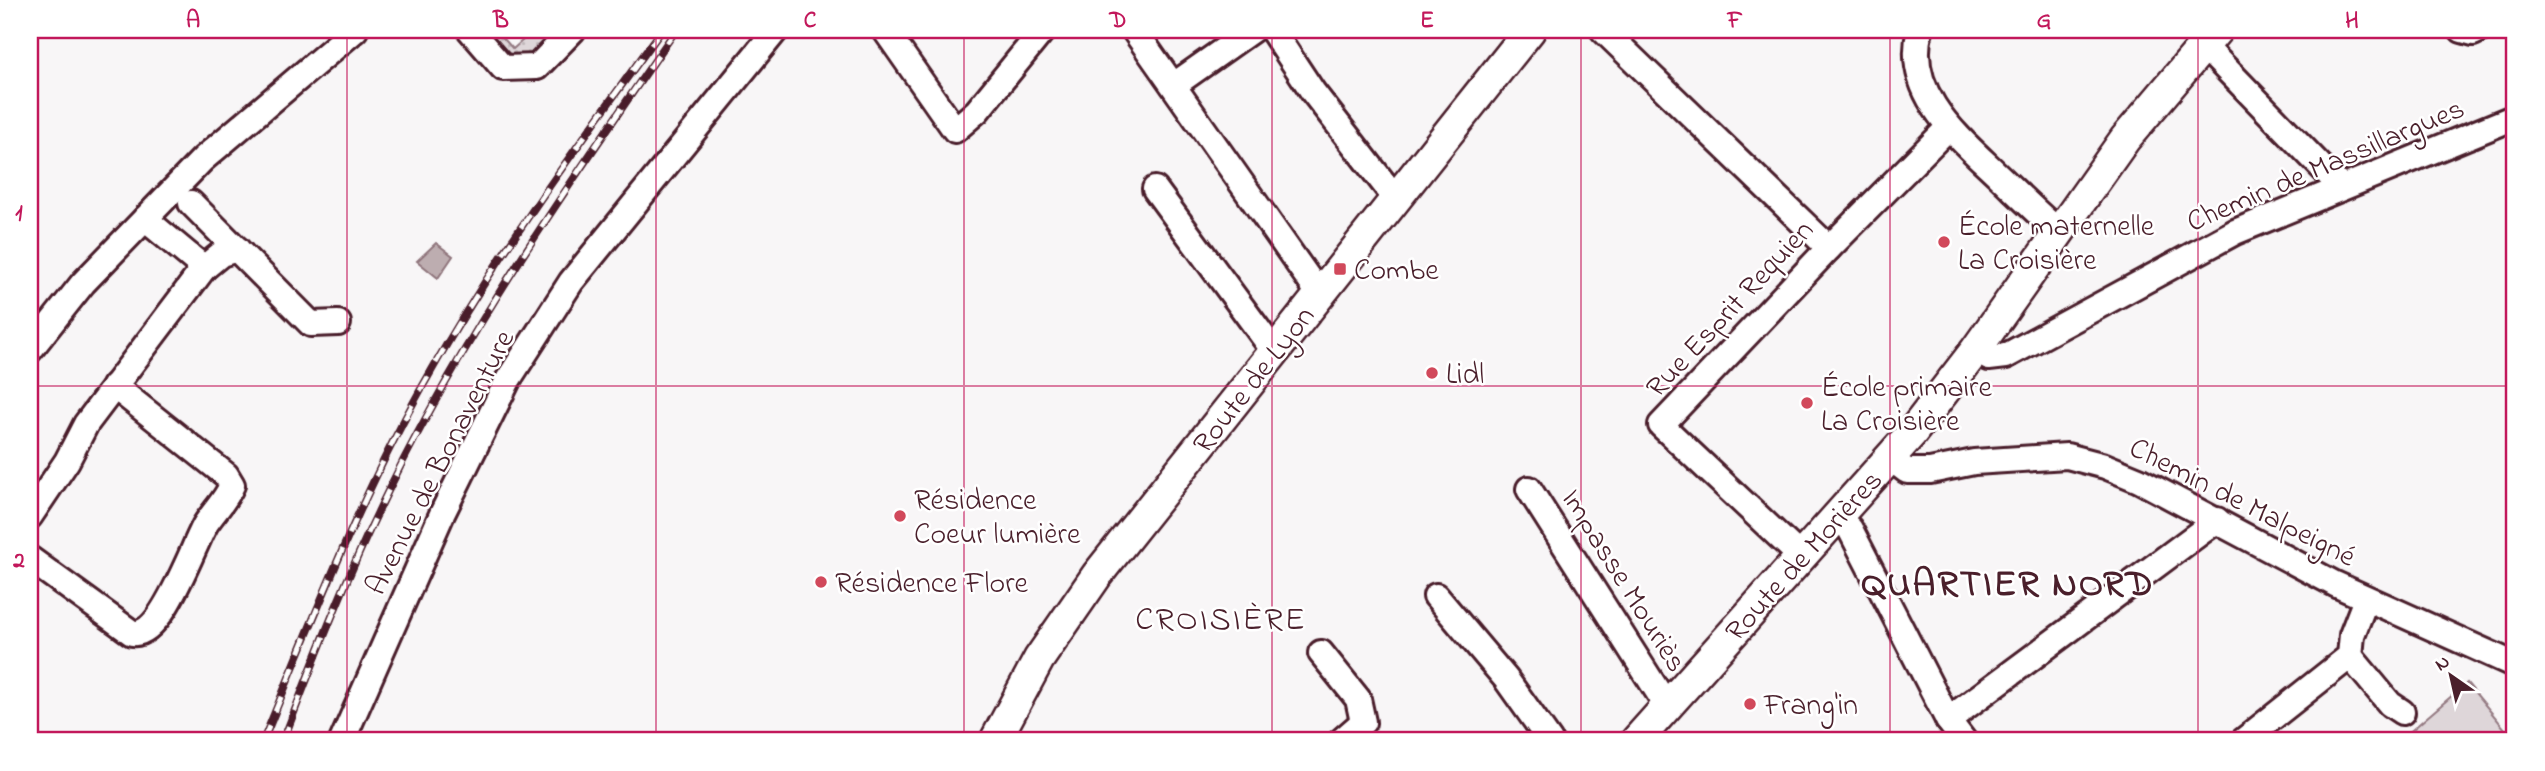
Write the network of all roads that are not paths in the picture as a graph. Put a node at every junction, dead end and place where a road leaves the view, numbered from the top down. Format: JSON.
{"nodes":[{"id":1,"x":355,"y":30,"type":"edge"},
{"id":2,"x":470,"y":30,"type":"edge"},
{"id":3,"x":573,"y":30,"type":"edge"},
{"id":4,"x":776,"y":30,"type":"edge"},
{"id":5,"x":885,"y":30,"type":"edge"},
{"id":6,"x":1043,"y":30,"type":"edge"},
{"id":7,"x":1134,"y":30,"type":"edge"},
{"id":8,"x":1252,"y":30,"type":"edge"},
{"id":9,"x":1272,"y":30,"type":"edge"},
{"id":10,"x":1530,"y":30,"type":"edge"},
{"id":11,"x":1603,"y":30,"type":"edge"},
{"id":12,"x":1920,"y":30,"type":"edge"},
{"id":13,"x":2462,"y":30,"type":"edge"},
{"id":14,"x":2479,"y":30,"type":"edge"},
{"id":15,"x":2210,"y":37,"type":"edge"},
{"id":16,"x":1174,"y":85,"type":"junction"},
{"id":17,"x":2515,"y":117,"type":"edge"},
{"id":18,"x":1948,"y":128,"type":"junction"},
{"id":19,"x":2341,"y":187,"type":"junction"},
{"id":20,"x":1155,"y":189,"type":"dead end"},
{"id":21,"x":1396,"y":199,"type":"junction"},
{"id":22,"x":191,"y":203,"type":"dead end"},
{"id":23,"x":145,"y":219,"type":"junction"},
{"id":24,"x":2058,"y":231,"type":"junction"},
{"id":25,"x":1829,"y":248,"type":"junction"},
{"id":26,"x":237,"y":249,"type":"junction"},
{"id":27,"x":204,"y":268,"type":"junction"},
{"id":28,"x":1320,"y":295,"type":"junction"},
{"id":29,"x":338,"y":323,"type":"dead end"},
{"id":30,"x":30,"y":350,"type":"edge"},
{"id":31,"x":1274,"y":351,"type":"junction"},
{"id":32,"x":1975,"y":351,"type":"junction"},
{"id":33,"x":114,"y":386,"type":"junction"},
{"id":34,"x":1891,"y":459,"type":"junction"},
{"id":35,"x":1529,"y":489,"type":"dead end"},
{"id":36,"x":30,"y":516,"type":"edge"},
{"id":37,"x":1837,"y":517,"type":"junction"},
{"id":38,"x":2217,"y":520,"type":"junction"},
{"id":39,"x":1801,"y":557,"type":"junction"},
{"id":40,"x":30,"y":559,"type":"edge"},
{"id":41,"x":1436,"y":596,"type":"dead end"},
{"id":42,"x":2366,"y":599,"type":"junction"},
{"id":43,"x":1321,"y":653,"type":"dead end"},
{"id":44,"x":2350,"y":656,"type":"junction"},
{"id":45,"x":2515,"y":665,"type":"edge"},
{"id":46,"x":1667,"y":706,"type":"junction"},
{"id":47,"x":2402,"y":712,"type":"dead end"},
{"id":48,"x":1948,"y":720,"type":"junction"},
{"id":49,"x":342,"y":741,"type":"edge"},
{"id":50,"x":995,"y":741,"type":"edge"},
{"id":51,"x":1341,"y":741,"type":"edge"},
{"id":52,"x":1549,"y":741,"type":"edge"},
{"id":53,"x":1636,"y":741,"type":"edge"},
{"id":54,"x":1964,"y":741,"type":"edge"},
{"id":55,"x":2243,"y":741,"type":"edge"}],
"edges":[{"from":1,"to":23,"type":"street"},
{"from":2,"to":3,"type":"street"},
{"from":4,"to":49,"type":"street","name":"Avenue de Bonaventure"},
{"from":5,"to":6,"type":"street"},
{"from":7,"to":16,"type":"street"},
{"from":8,"to":16,"type":"street"},
{"from":9,"to":21,"type":"street"},
{"from":10,"to":21,"type":"main road","name":"Route de Lyon"},
{"from":11,"to":25,"type":"street"},
{"from":12,"to":18,"type":"street"},
{"from":13,"to":14,"type":"street"},
{"from":15,"to":19,"type":"street"},
{"from":15,"to":24,"type":"main road","name":"Route de Morières"},
{"from":16,"to":28,"type":"street"},
{"from":17,"to":19,"type":"street","name":"Chemin de Massillargues"},
{"from":18,"to":24,"type":"street"},
{"from":18,"to":25,"type":"street","name":"Rue Esprit Requien"},
{"from":19,"to":32,"type":"street","name":"Chemin de Massillargues"},
{"from":20,"to":31,"type":"street"},
{"from":21,"to":28,"type":"main road","name":"Route de Lyon"},
{"from":22,"to":26,"type":"street"},
{"from":23,"to":27,"type":"street"},
{"from":23,"to":30,"type":"street"},
{"from":24,"to":32,"type":"main road","name":"Route de Morières"},
{"from":25,"to":39,"type":"street","name":"Rue Esprit Requien"},
{"from":26,"to":27,"type":"street"},
{"from":26,"to":29,"type":"street"},
{"from":27,"to":33,"type":"street"},
{"from":28,"to":31,"type":"main road","name":"Route de Lyon"},
{"from":31,"to":50,"type":"main road","name":"Route de Lyon"},
{"from":32,"to":34,"type":"main road","name":"Route de Morières"},
{"from":33,"to":36,"type":"street"},
{"from":33,"to":40,"type":"street"},
{"from":34,"to":37,"type":"main road","name":"Route de Morières"},
{"from":34,"to":38,"type":"street","name":"Chemin de Malpeigné"},
{"from":35,"to":46,"type":"street","name":"Impasse Mouriès"},
{"from":37,"to":39,"type":"main road","name":"Route de Morières"},
{"from":37,"to":48,"type":"street"},
{"from":38,"to":42,"type":"street","name":"Chemin de Malpeigné"},
{"from":38,"to":48,"type":"street"},
{"from":39,"to":46,"type":"main road","name":"Route de Morières"},
{"from":41,"to":52,"type":"street"},
{"from":42,"to":44,"type":"street"},
{"from":42,"to":45,"type":"street","name":"Chemin de Malpeigné"},
{"from":43,"to":51,"type":"street"},
{"from":44,"to":47,"type":"street"},
{"from":44,"to":55,"type":"street"},
{"from":46,"to":53,"type":"main road","name":"Route de Morières"},
{"from":48,"to":54,"type":"street"}]}
